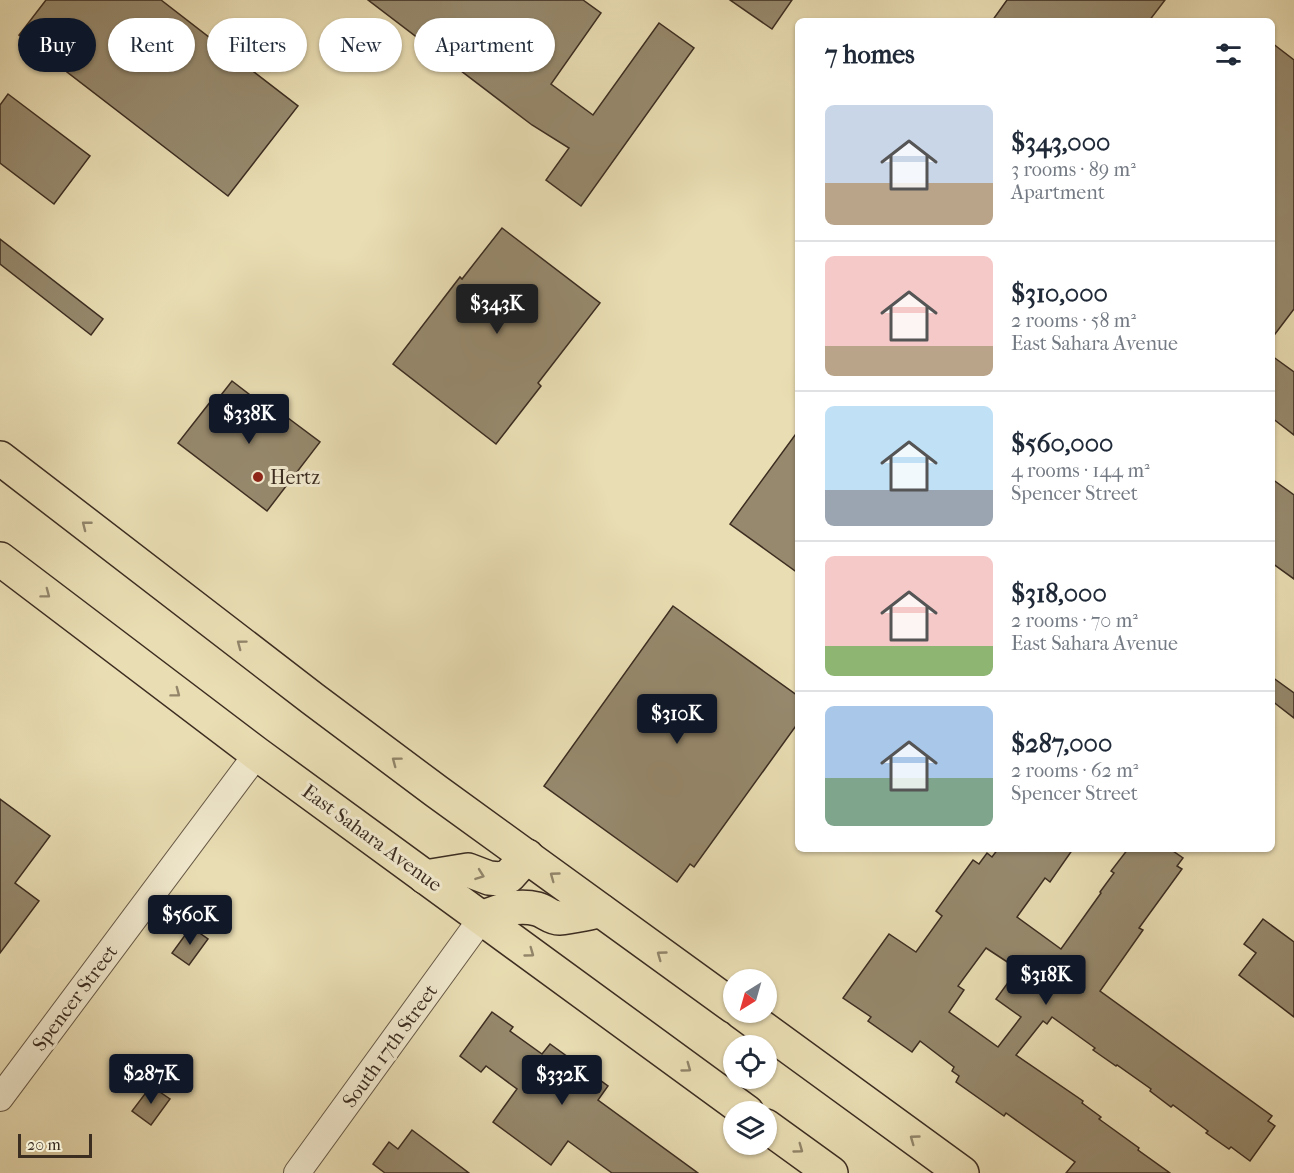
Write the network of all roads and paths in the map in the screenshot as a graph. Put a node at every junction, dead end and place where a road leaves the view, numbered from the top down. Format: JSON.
{"nodes":[{"id":1,"x":0,"y":458,"type":"edge"},
{"id":2,"x":0,"y":559,"type":"edge"},
{"id":3,"x":257,"y":754,"type":"junction"},
{"id":4,"x":527,"y":856,"type":"junction"},
{"id":5,"x":425,"y":877,"type":"junction"},
{"id":6,"x":601,"y":911,"type":"junction"},
{"id":7,"x":482,"y":918,"type":"junction"},
{"id":8,"x":723,"y":999,"type":"edge"},
{"id":9,"x":756,"y":1023,"type":"edge"},
{"id":10,"x":0,"y":1098,"type":"edge"},
{"id":11,"x":732,"y":1101,"type":"edge"},
{"id":12,"x":777,"y":1134,"type":"edge"},
{"id":13,"x":297,"y":1173,"type":"edge"},
{"id":14,"x":831,"y":1173,"type":"edge"},
{"id":15,"x":962,"y":1173,"type":"edge"}],
"edges":[{"from":4,"to":1,"type":"main road","one_way":true},
{"from":2,"to":3,"type":"main road","name":"East Sahara Avenue","one_way":true},
{"from":3,"to":5,"type":"main road","name":"East Sahara Avenue"},
{"from":3,"to":10,"type":"street","name":"Spencer Street"},
{"from":5,"to":4,"type":"main road","one_way":true},
{"from":6,"to":4,"type":"main road","one_way":true},
{"from":5,"to":7,"type":"main road","name":"East Sahara Avenue"},
{"from":6,"to":7,"type":"main road"},
{"from":8,"to":6,"type":"main road","one_way":true},
{"from":7,"to":11,"type":"main road","name":"East Sahara Avenue","one_way":true},
{"from":7,"to":13,"type":"street","name":"South 17th Street"},
{"from":15,"to":9,"type":"main road","one_way":true},
{"from":12,"to":14,"type":"main road","one_way":true}]}
